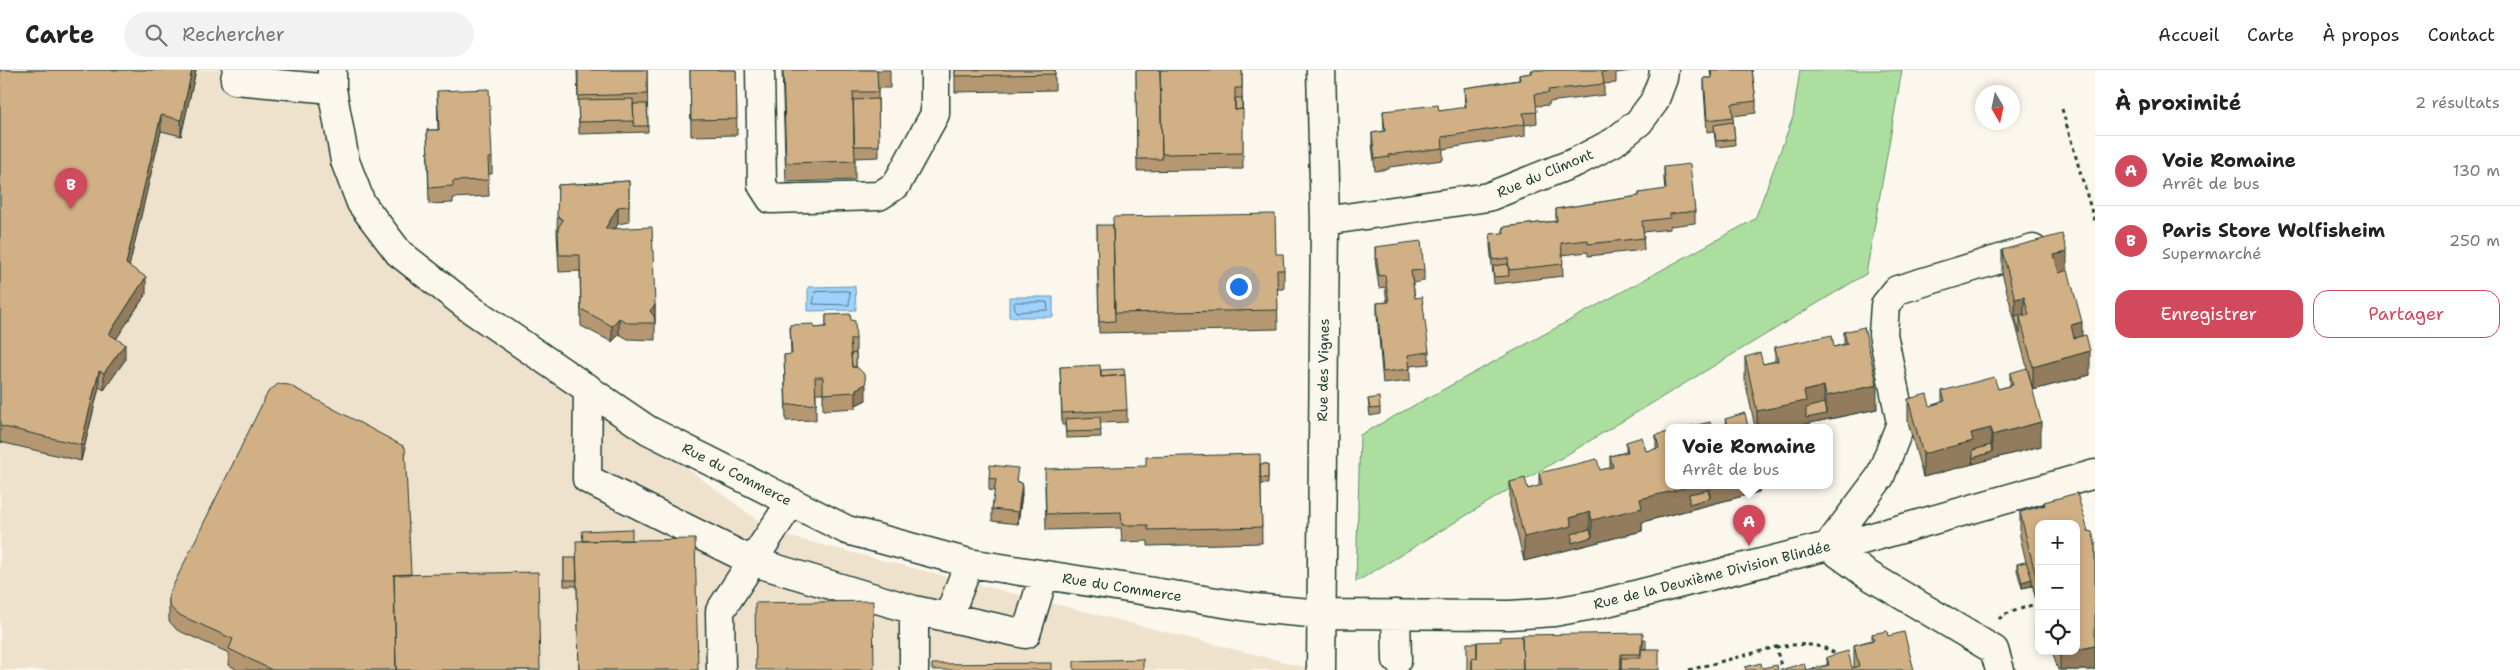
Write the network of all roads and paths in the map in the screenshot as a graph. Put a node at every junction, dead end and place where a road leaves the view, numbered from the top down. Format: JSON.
{"nodes":[{"id":1,"x":237,"y":70,"type":"edge"},
{"id":2,"x":760,"y":70,"type":"edge"},
{"id":3,"x":935,"y":70,"type":"edge"},
{"id":4,"x":1320,"y":70,"type":"edge"},
{"id":5,"x":1664,"y":70,"type":"edge"},
{"id":6,"x":332,"y":80,"type":"edge"},
{"id":7,"x":2062,"y":109,"type":"dead end"},
{"id":8,"x":1325,"y":221,"type":"junction"},
{"id":9,"x":2095,"y":223,"type":"edge"},
{"id":10,"x":2043,"y":256,"type":"edge"},
{"id":11,"x":588,"y":388,"type":"junction"},
{"id":12,"x":2095,"y":474,"type":"edge"},
{"id":13,"x":791,"y":502,"type":"junction"},
{"id":14,"x":1828,"y":546,"type":"junction"},
{"id":15,"x":754,"y":562,"type":"junction"},
{"id":16,"x":969,"y":563,"type":"junction"},
{"id":17,"x":1044,"y":575,"type":"junction"},
{"id":18,"x":914,"y":610,"type":"junction"},
{"id":19,"x":1320,"y":614,"type":"junction"},
{"id":20,"x":1396,"y":614,"type":"junction"},
{"id":21,"x":948,"y":618,"type":"junction"},
{"id":22,"x":1776,"y":647,"type":"junction"},
{"id":23,"x":1397,"y":660,"type":"dead end"},
{"id":24,"x":1843,"y":661,"type":"edge"},
{"id":25,"x":721,"y":670,"type":"edge"},
{"id":26,"x":914,"y":670,"type":"edge"},
{"id":27,"x":1321,"y":670,"type":"edge"},
{"id":28,"x":1689,"y":670,"type":"edge"},
{"id":29,"x":1782,"y":670,"type":"edge"},
{"id":30,"x":2000,"y":670,"type":"edge"}],
"edges":[{"from":1,"to":6,"type":"street"},
{"from":2,"to":3,"type":"street"},
{"from":4,"to":8,"type":"street","name":"Rue des Vignes"},
{"from":5,"to":8,"type":"street","name":"Rue du Climont"},
{"from":6,"to":11,"type":"street","name":"Rue du Commerce"},
{"from":7,"to":9,"type":"path"},
{"from":8,"to":19,"type":"street","name":"Rue des Vignes"},
{"from":10,"to":14,"type":"street"},
{"from":11,"to":13,"type":"street","name":"Rue du Commerce"},
{"from":11,"to":15,"type":"street"},
{"from":12,"to":14,"type":"street","name":"Rue de la Deuxième Division Blindée"},
{"from":13,"to":15,"type":"street"},
{"from":13,"to":16,"type":"street","name":"Rue du Commerce"},
{"from":14,"to":20,"type":"street","name":"Rue de la Deuxième Division Blindée"},
{"from":14,"to":30,"type":"street"},
{"from":15,"to":18,"type":"street"},
{"from":15,"to":25,"type":"street"},
{"from":16,"to":17,"type":"street","name":"Rue du Commerce"},
{"from":16,"to":21,"type":"street"},
{"from":17,"to":19,"type":"street","name":"Rue du Commerce"},
{"from":17,"to":21,"type":"street"},
{"from":18,"to":21,"type":"street"},
{"from":18,"to":26,"type":"street"},
{"from":19,"to":20,"type":"street","name":"Rue de la Deuxième Division Blindée"},
{"from":19,"to":27,"type":"street","name":"Rue des Vignes"},
{"from":20,"to":23,"type":"street"},
{"from":22,"to":24,"type":"path"},
{"from":22,"to":28,"type":"path"},
{"from":22,"to":29,"type":"path"}]}
